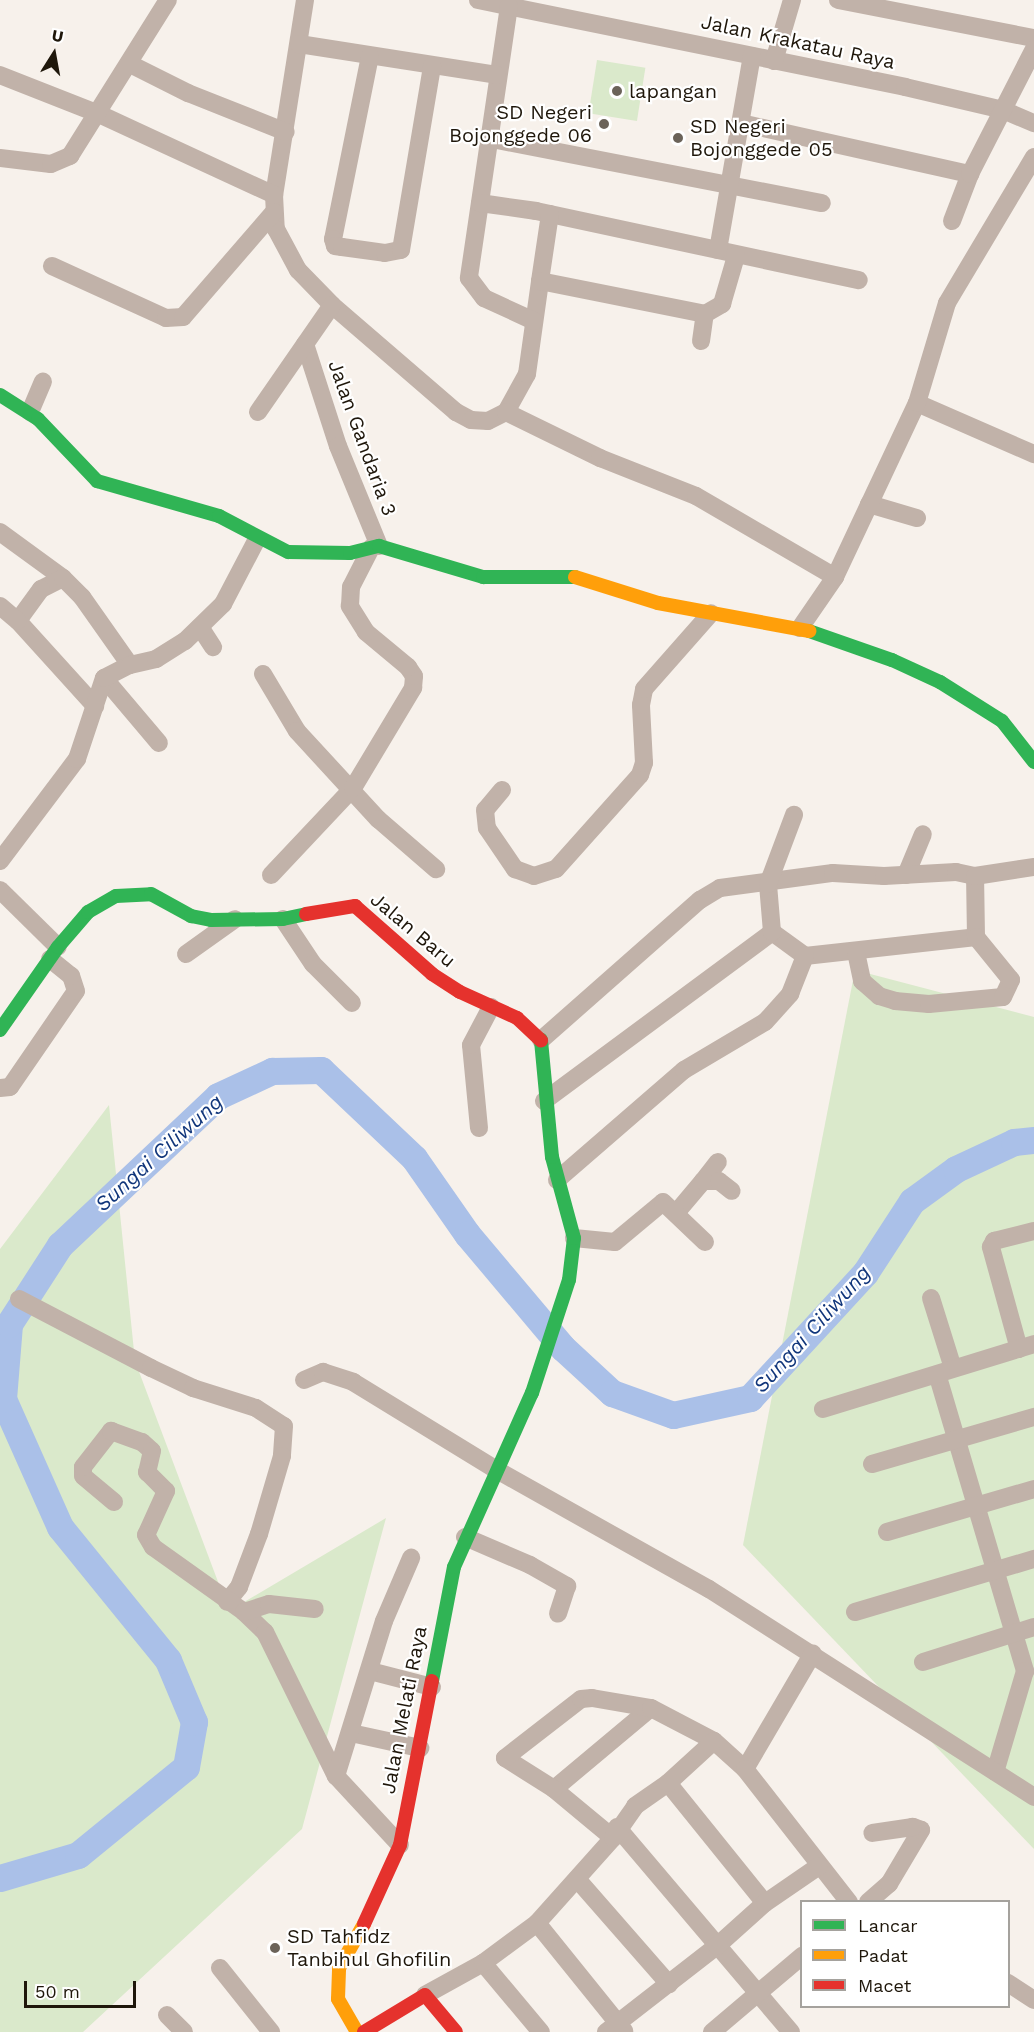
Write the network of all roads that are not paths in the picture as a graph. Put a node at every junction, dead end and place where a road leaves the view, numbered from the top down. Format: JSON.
{"nodes":[{"id":1,"x":168,"y":0,"type":"edge"},
{"id":2,"x":305,"y":0,"type":"edge"},
{"id":3,"x":478,"y":0,"type":"edge"},
{"id":4,"x":792,"y":0,"type":"edge"},
{"id":5,"x":838,"y":0,"type":"edge"},
{"id":6,"x":509,"y":6,"type":"junction"},
{"id":7,"x":563,"y":8,"type":"edge"},
{"id":8,"x":1034,"y":38,"type":"edge"},
{"id":9,"x":299,"y":44,"type":"junction"},
{"id":10,"x":1034,"y":49,"type":"edge"},
{"id":11,"x":370,"y":56,"type":"junction"},
{"id":12,"x":752,"y":56,"type":"junction"},
{"id":13,"x":774,"y":61,"type":"junction"},
{"id":14,"x":130,"y":64,"type":"junction"},
{"id":15,"x":432,"y":66,"type":"junction"},
{"id":16,"x":0,"y":75,"type":"edge"},
{"id":17,"x":497,"y":75,"type":"junction"},
{"id":18,"x":1003,"y":110,"type":"junction"},
{"id":19,"x":99,"y":114,"type":"junction"},
{"id":20,"x":741,"y":123,"type":"junction"},
{"id":21,"x":1034,"y":123,"type":"edge"},
{"id":22,"x":286,"y":132,"type":"junction"},
{"id":23,"x":487,"y":138,"type":"junction"},
{"id":24,"x":1034,"y":157,"type":"edge"},
{"id":25,"x":0,"y":161,"type":"edge"},
{"id":26,"x":970,"y":174,"type":"junction"},
{"id":27,"x":729,"y":188,"type":"junction"},
{"id":28,"x":822,"y":203,"type":"dead end"},
{"id":29,"x":274,"y":204,"type":"junction"},
{"id":30,"x":480,"y":204,"type":"junction"},
{"id":31,"x":550,"y":214,"type":"junction"},
{"id":32,"x":952,"y":221,"type":"dead end"},
{"id":33,"x":727,"y":253,"type":"junction"},
{"id":34,"x":52,"y":266,"type":"dead end"},
{"id":35,"x":859,"y":280,"type":"dead end"},
{"id":36,"x":540,"y":281,"type":"junction"},
{"id":37,"x":332,"y":305,"type":"junction"},
{"id":38,"x":705,"y":314,"type":"junction"},
{"id":39,"x":534,"y":321,"type":"junction"},
{"id":40,"x":701,"y":341,"type":"dead end"},
{"id":41,"x":305,"y":344,"type":"junction"},
{"id":42,"x":43,"y":382,"type":"dead end"},
{"id":43,"x":0,"y":395,"type":"edge"},
{"id":44,"x":917,"y":403,"type":"junction"},
{"id":45,"x":30,"y":412,"type":"junction"},
{"id":46,"x":258,"y":412,"type":"dead end"},
{"id":47,"x":506,"y":412,"type":"junction"},
{"id":48,"x":1034,"y":454,"type":"edge"},
{"id":49,"x":869,"y":504,"type":"junction"},
{"id":50,"x":917,"y":518,"type":"dead end"},
{"id":51,"x":0,"y":532,"type":"edge"},
{"id":52,"x":257,"y":539,"type":"junction"},
{"id":53,"x":375,"y":547,"type":"junction"},
{"id":54,"x":835,"y":577,"type":"junction"},
{"id":55,"x":63,"y":578,"type":"junction"},
{"id":56,"x":0,"y":606,"type":"edge"},
{"id":57,"x":711,"y":612,"type":"junction"},
{"id":58,"x":18,"y":621,"type":"junction"},
{"id":59,"x":200,"y":627,"type":"junction"},
{"id":60,"x":800,"y":627,"type":"junction"},
{"id":61,"x":213,"y":647,"type":"dead end"},
{"id":62,"x":130,"y":665,"type":"junction"},
{"id":63,"x":263,"y":674,"type":"dead end"},
{"id":64,"x":104,"y":678,"type":"junction"},
{"id":65,"x":95,"y":706,"type":"junction"},
{"id":66,"x":159,"y":743,"type":"dead end"},
{"id":67,"x":1034,"y":762,"type":"edge"},
{"id":68,"x":352,"y":788,"type":"junction"},
{"id":69,"x":502,"y":790,"type":"dead end"},
{"id":70,"x":794,"y":815,"type":"dead end"},
{"id":71,"x":923,"y":834,"type":"dead end"},
{"id":72,"x":0,"y":861,"type":"edge"},
{"id":73,"x":1034,"y":867,"type":"edge"},
{"id":74,"x":436,"y":869,"type":"dead end"},
{"id":75,"x":271,"y":875,"type":"dead end"},
{"id":76,"x":906,"y":875,"type":"junction"},
{"id":77,"x":975,"y":876,"type":"junction"},
{"id":78,"x":768,"y":884,"type":"junction"},
{"id":79,"x":0,"y":890,"type":"edge"},
{"id":80,"x":237,"y":918,"type":"junction"},
{"id":81,"x":287,"y":925,"type":"junction"},
{"id":82,"x":772,"y":932,"type":"junction"},
{"id":83,"x":976,"y":937,"type":"junction"},
{"id":84,"x":856,"y":952,"type":"junction"},
{"id":85,"x":54,"y":953,"type":"junction"},
{"id":86,"x":186,"y":954,"type":"dead end"},
{"id":87,"x":805,"y":956,"type":"junction"},
{"id":88,"x":352,"y":1003,"type":"dead end"},
{"id":89,"x":491,"y":1007,"type":"junction"},
{"id":90,"x":0,"y":1030,"type":"edge"},
{"id":91,"x":541,"y":1040,"type":"junction"},
{"id":92,"x":0,"y":1088,"type":"edge"},
{"id":93,"x":544,"y":1101,"type":"junction"},
{"id":94,"x":479,"y":1128,"type":"dead end"},
{"id":95,"x":718,"y":1162,"type":"dead end"},
{"id":96,"x":557,"y":1180,"type":"junction"},
{"id":97,"x":703,"y":1181,"type":"junction"},
{"id":98,"x":732,"y":1191,"type":"dead end"},
{"id":99,"x":676,"y":1213,"type":"junction"},
{"id":100,"x":1034,"y":1231,"type":"edge"},
{"id":101,"x":574,"y":1238,"type":"junction"},
{"id":102,"x":705,"y":1242,"type":"dead end"},
{"id":103,"x":931,"y":1298,"type":"dead end"},
{"id":104,"x":19,"y":1299,"type":"dead end"},
{"id":105,"x":1027,"y":1346,"type":"edge"},
{"id":106,"x":945,"y":1372,"type":"junction"},
{"id":107,"x":304,"y":1380,"type":"dead end"},
{"id":108,"x":823,"y":1409,"type":"dead end"},
{"id":109,"x":1034,"y":1417,"type":"edge"},
{"id":110,"x":957,"y":1440,"type":"junction"},
{"id":111,"x":872,"y":1464,"type":"dead end"},
{"id":112,"x":495,"y":1468,"type":"junction"},
{"id":113,"x":1034,"y":1489,"type":"edge"},
{"id":114,"x":114,"y":1502,"type":"dead end"},
{"id":115,"x":977,"y":1506,"type":"junction"},
{"id":116,"x":887,"y":1532,"type":"dead end"},
{"id":117,"x":465,"y":1537,"type":"junction"},
{"id":118,"x":411,"y":1558,"type":"dead end"},
{"id":119,"x":1034,"y":1559,"type":"edge"},
{"id":120,"x":996,"y":1570,"type":"junction"},
{"id":121,"x":227,"y":1602,"type":"junction"},
{"id":122,"x":315,"y":1609,"type":"dead end"},
{"id":123,"x":244,"y":1612,"type":"junction"},
{"id":124,"x":855,"y":1612,"type":"dead end"},
{"id":125,"x":558,"y":1614,"type":"dead end"},
{"id":126,"x":1034,"y":1627,"type":"edge"},
{"id":127,"x":1015,"y":1633,"type":"junction"},
{"id":128,"x":813,"y":1653,"type":"junction"},
{"id":129,"x":923,"y":1662,"type":"dead end"},
{"id":130,"x":370,"y":1671,"type":"junction"},
{"id":131,"x":432,"y":1688,"type":"junction"},
{"id":132,"x":651,"y":1708,"type":"junction"},
{"id":133,"x":351,"y":1733,"type":"junction"},
{"id":134,"x":714,"y":1741,"type":"junction"},
{"id":135,"x":420,"y":1748,"type":"junction"},
{"id":136,"x":745,"y":1769,"type":"junction"},
{"id":137,"x":995,"y":1772,"type":"junction"},
{"id":138,"x":336,"y":1776,"type":"junction"},
{"id":139,"x":668,"y":1783,"type":"junction"},
{"id":140,"x":554,"y":1789,"type":"junction"},
{"id":141,"x":1034,"y":1797,"type":"edge"},
{"id":142,"x":615,"y":1832,"type":"junction"},
{"id":143,"x":872,"y":1833,"type":"dead end"},
{"id":144,"x":400,"y":1845,"type":"junction"},
{"id":145,"x":819,"y":1866,"type":"junction"},
{"id":146,"x":577,"y":1879,"type":"junction"},
{"id":147,"x":847,"y":1900,"type":"edge"},
{"id":148,"x":870,"y":1900,"type":"edge"},
{"id":149,"x":765,"y":1904,"type":"junction"},
{"id":150,"x":537,"y":1923,"type":"junction"},
{"id":151,"x":717,"y":1946,"type":"junction"},
{"id":152,"x":800,"y":1957,"type":"edge"},
{"id":153,"x":483,"y":1963,"type":"junction"},
{"id":154,"x":220,"y":1968,"type":"dead end"},
{"id":155,"x":669,"y":1984,"type":"junction"},
{"id":156,"x":1010,"y":1984,"type":"edge"},
{"id":157,"x":759,"y":1993,"type":"junction"},
{"id":158,"x":422,"y":1998,"type":"junction"},
{"id":159,"x":1034,"y":2000,"type":"edge"},
{"id":160,"x":167,"y":2014,"type":"dead end"},
{"id":161,"x":616,"y":2029,"type":"edge"},
{"id":162,"x":184,"y":2032,"type":"edge"},
{"id":163,"x":271,"y":2032,"type":"edge"},
{"id":164,"x":357,"y":2032,"type":"edge"},
{"id":165,"x":364,"y":2032,"type":"edge"},
{"id":166,"x":444,"y":2032,"type":"edge"},
{"id":167,"x":456,"y":2032,"type":"edge"},
{"id":168,"x":541,"y":2032,"type":"edge"},
{"id":169,"x":712,"y":2032,"type":"edge"},
{"id":170,"x":791,"y":2032,"type":"edge"}],
"edges":[{"from":1,"to":14,"type":"street"},
{"from":2,"to":9,"type":"street"},
{"from":3,"to":6,"type":"street","name":"Jalan Krakatau Raya"},
{"from":4,"to":13,"type":"street"},
{"from":5,"to":8,"type":"street"},
{"from":6,"to":7,"type":"street","name":"Jalan Krakatau Raya"},
{"from":6,"to":17,"type":"street"},
{"from":7,"to":12,"type":"street","name":"Jalan Krakatau Raya"},
{"from":9,"to":11,"type":"street"},
{"from":9,"to":22,"type":"street"},
{"from":10,"to":18,"type":"street"},
{"from":11,"to":15,"type":"street"},
{"from":11,"to":15,"type":"street"},
{"from":12,"to":13,"type":"street","name":"Jalan Krakatau Raya"},
{"from":12,"to":20,"type":"street"},
{"from":13,"to":18,"type":"street","name":"Jalan Krakatau Raya"},
{"from":14,"to":19,"type":"street"},
{"from":14,"to":22,"type":"street"},
{"from":15,"to":17,"type":"street"},
{"from":16,"to":19,"type":"street"},
{"from":17,"to":23,"type":"street"},
{"from":18,"to":21,"type":"street","name":"Jalan Krakatau Raya"},
{"from":18,"to":26,"type":"street"},
{"from":19,"to":25,"type":"street"},
{"from":19,"to":29,"type":"street"},
{"from":20,"to":26,"type":"street"},
{"from":20,"to":27,"type":"street"},
{"from":22,"to":29,"type":"street"},
{"from":23,"to":27,"type":"street"},
{"from":23,"to":30,"type":"street"},
{"from":24,"to":44,"type":"street"},
{"from":26,"to":32,"type":"street"},
{"from":27,"to":28,"type":"street"},
{"from":27,"to":33,"type":"street"},
{"from":29,"to":34,"type":"street"},
{"from":29,"to":37,"type":"street"},
{"from":30,"to":31,"type":"street"},
{"from":30,"to":39,"type":"street"},
{"from":31,"to":33,"type":"street"},
{"from":31,"to":36,"type":"street"},
{"from":33,"to":35,"type":"street"},
{"from":33,"to":38,"type":"street"},
{"from":36,"to":38,"type":"street"},
{"from":36,"to":39,"type":"street"},
{"from":37,"to":41,"type":"street"},
{"from":37,"to":47,"type":"street"},
{"from":38,"to":40,"type":"street"},
{"from":39,"to":47,"type":"street"},
{"from":41,"to":46,"type":"street"},
{"from":41,"to":53,"type":"street","name":"Jalan Gandaria 3"},
{"from":42,"to":45,"type":"street"},
{"from":43,"to":45,"type":"street"},
{"from":44,"to":48,"type":"street"},
{"from":44,"to":49,"type":"street"},
{"from":45,"to":52,"type":"street"},
{"from":47,"to":54,"type":"street"},
{"from":49,"to":50,"type":"street"},
{"from":49,"to":54,"type":"street"},
{"from":51,"to":55,"type":"street"},
{"from":52,"to":53,"type":"street"},
{"from":52,"to":59,"type":"street"},
{"from":53,"to":57,"type":"street"},
{"from":53,"to":68,"type":"street"},
{"from":54,"to":60,"type":"street"},
{"from":55,"to":58,"type":"street"},
{"from":55,"to":62,"type":"street"},
{"from":56,"to":58,"type":"street"},
{"from":57,"to":60,"type":"street"},
{"from":57,"to":69,"type":"street"},
{"from":58,"to":65,"type":"street"},
{"from":59,"to":61,"type":"street"},
{"from":59,"to":62,"type":"street"},
{"from":60,"to":67,"type":"street"},
{"from":62,"to":64,"type":"street"},
{"from":63,"to":68,"type":"street"},
{"from":64,"to":65,"type":"street"},
{"from":64,"to":66,"type":"street"},
{"from":65,"to":72,"type":"street"},
{"from":68,"to":74,"type":"street"},
{"from":68,"to":75,"type":"street"},
{"from":70,"to":78,"type":"street"},
{"from":71,"to":76,"type":"street"},
{"from":73,"to":77,"type":"street"},
{"from":76,"to":77,"type":"street"},
{"from":76,"to":78,"type":"street"},
{"from":77,"to":83,"type":"street"},
{"from":78,"to":82,"type":"street"},
{"from":78,"to":91,"type":"street"},
{"from":79,"to":85,"type":"street"},
{"from":80,"to":81,"type":"street","name":"Jalan Baru"},
{"from":80,"to":85,"type":"street","name":"Jalan Baru"},
{"from":80,"to":86,"type":"street"},
{"from":81,"to":88,"type":"street"},
{"from":81,"to":89,"type":"street","name":"Jalan Baru"},
{"from":82,"to":87,"type":"street"},
{"from":82,"to":93,"type":"street"},
{"from":83,"to":84,"type":"street"},
{"from":83,"to":84,"type":"street"},
{"from":84,"to":87,"type":"street"},
{"from":85,"to":90,"type":"street","name":"Jalan Baru"},
{"from":85,"to":92,"type":"street"},
{"from":87,"to":96,"type":"street"},
{"from":89,"to":91,"type":"street","name":"Jalan Baru"},
{"from":89,"to":94,"type":"street"},
{"from":91,"to":93,"type":"street"},
{"from":93,"to":96,"type":"street"},
{"from":95,"to":97,"type":"street"},
{"from":96,"to":101,"type":"street"},
{"from":97,"to":98,"type":"street"},
{"from":97,"to":99,"type":"street"},
{"from":99,"to":101,"type":"street"},
{"from":99,"to":102,"type":"street"},
{"from":100,"to":105,"type":"street"},
{"from":101,"to":112,"type":"street","name":"Jalan Melati Raya"},
{"from":103,"to":106,"type":"street"},
{"from":104,"to":121,"type":"street"},
{"from":105,"to":106,"type":"street"},
{"from":106,"to":108,"type":"street"},
{"from":106,"to":110,"type":"street"},
{"from":107,"to":112,"type":"street"},
{"from":109,"to":110,"type":"street"},
{"from":110,"to":111,"type":"street"},
{"from":110,"to":115,"type":"street"},
{"from":112,"to":117,"type":"street","name":"Jalan Melati Raya"},
{"from":112,"to":128,"type":"street"},
{"from":113,"to":115,"type":"street"},
{"from":114,"to":121,"type":"street"},
{"from":115,"to":116,"type":"street"},
{"from":115,"to":120,"type":"street"},
{"from":117,"to":125,"type":"street"},
{"from":117,"to":131,"type":"street","name":"Jalan Melati Raya"},
{"from":118,"to":130,"type":"street"},
{"from":119,"to":120,"type":"street"},
{"from":120,"to":124,"type":"street"},
{"from":120,"to":127,"type":"street"},
{"from":121,"to":123,"type":"street"},
{"from":122,"to":123,"type":"street"},
{"from":123,"to":138,"type":"street"},
{"from":126,"to":127,"type":"street"},
{"from":127,"to":129,"type":"street"},
{"from":127,"to":137,"type":"street"},
{"from":128,"to":136,"type":"street"},
{"from":128,"to":137,"type":"street"},
{"from":130,"to":131,"type":"street"},
{"from":130,"to":133,"type":"street"},
{"from":131,"to":135,"type":"street","name":"Jalan Melati Raya"},
{"from":132,"to":134,"type":"street"},
{"from":132,"to":140,"type":"street"},
{"from":132,"to":140,"type":"street"},
{"from":133,"to":135,"type":"street"},
{"from":133,"to":138,"type":"street"},
{"from":134,"to":136,"type":"street"},
{"from":134,"to":139,"type":"street"},
{"from":135,"to":144,"type":"street","name":"Jalan Melati Raya"},
{"from":136,"to":145,"type":"street"},
{"from":137,"to":141,"type":"street"},
{"from":138,"to":144,"type":"street"},
{"from":139,"to":142,"type":"street"},
{"from":139,"to":149,"type":"street"},
{"from":140,"to":142,"type":"street"},
{"from":142,"to":146,"type":"street"},
{"from":142,"to":151,"type":"street"},
{"from":143,"to":148,"type":"street"},
{"from":144,"to":164,"type":"street","name":"Jalan Melati Raya"},
{"from":145,"to":147,"type":"street"},
{"from":145,"to":149,"type":"street"},
{"from":146,"to":150,"type":"street"},
{"from":146,"to":155,"type":"street"},
{"from":149,"to":151,"type":"street"},
{"from":150,"to":153,"type":"street"},
{"from":150,"to":161,"type":"street"},
{"from":151,"to":155,"type":"street"},
{"from":151,"to":157,"type":"street"},
{"from":152,"to":157,"type":"street"},
{"from":153,"to":158,"type":"street"},
{"from":153,"to":168,"type":"street"},
{"from":154,"to":163,"type":"street"},
{"from":155,"to":161,"type":"street"},
{"from":156,"to":159,"type":"street"},
{"from":157,"to":169,"type":"street"},
{"from":157,"to":170,"type":"street"},
{"from":158,"to":165,"type":"street"},
{"from":158,"to":166,"type":"street"},
{"from":158,"to":167,"type":"street"},
{"from":160,"to":162,"type":"street"}]}
